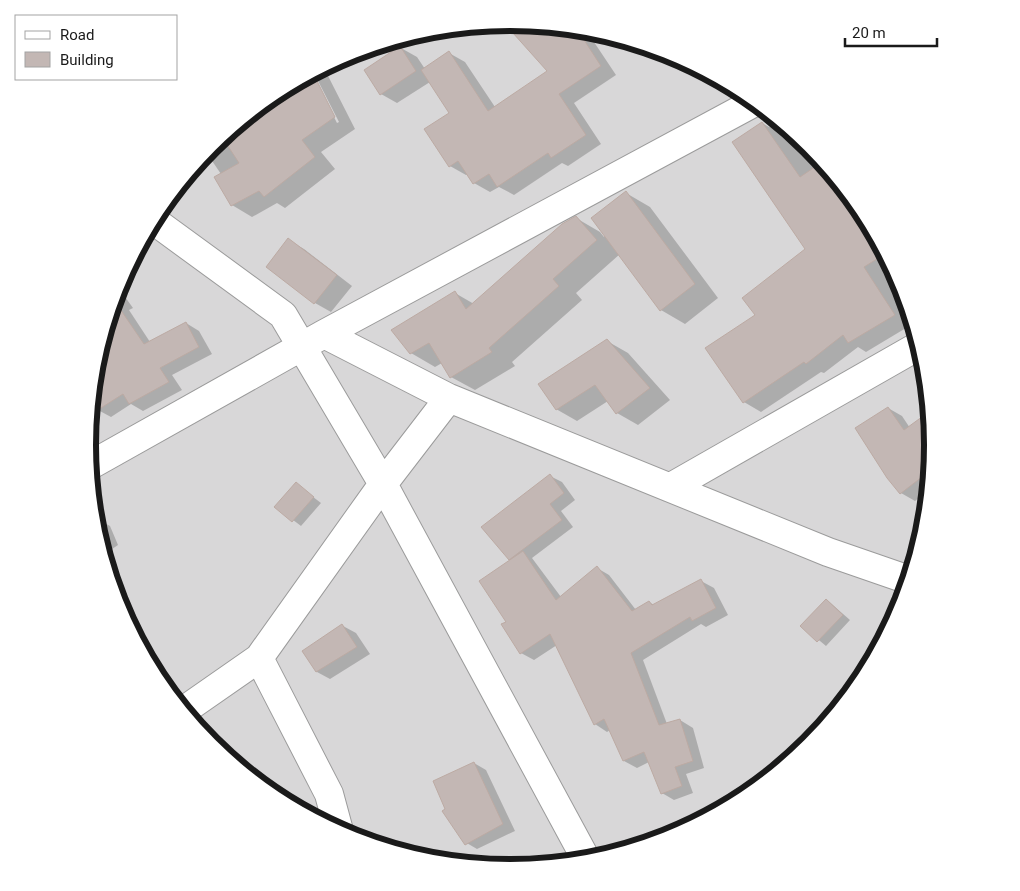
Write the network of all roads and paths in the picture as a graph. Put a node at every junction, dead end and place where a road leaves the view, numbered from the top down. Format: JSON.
{"nodes":[{"id":1,"x":747,"y":106,"type":"edge"},
{"id":2,"x":160,"y":225,"type":"edge"},
{"id":3,"x":313,"y":341,"type":"junction"},
{"id":4,"x":913,"y":350,"type":"edge"},
{"id":5,"x":449,"y":398,"type":"junction"},
{"id":6,"x":97,"y":462,"type":"edge"},
{"id":7,"x":383,"y":484,"type":"junction"},
{"id":8,"x":671,"y":487,"type":"junction"},
{"id":9,"x":902,"y":578,"type":"edge"},
{"id":10,"x":259,"y":658,"type":"junction"},
{"id":11,"x":189,"y":707,"type":"edge"},
{"id":12,"x":336,"y":821,"type":"edge"},
{"id":13,"x":583,"y":853,"type":"edge"}],
"edges":[{"from":1,"to":3,"type":"street"},
{"from":2,"to":3,"type":"street"},
{"from":3,"to":5,"type":"street"},
{"from":3,"to":6,"type":"street"},
{"from":3,"to":7,"type":"street"},
{"from":4,"to":8,"type":"street"},
{"from":5,"to":7,"type":"street"},
{"from":5,"to":8,"type":"street"},
{"from":7,"to":10,"type":"street"},
{"from":7,"to":13,"type":"street"},
{"from":8,"to":9,"type":"street"},
{"from":10,"to":11,"type":"street"},
{"from":10,"to":12,"type":"street"}]}
